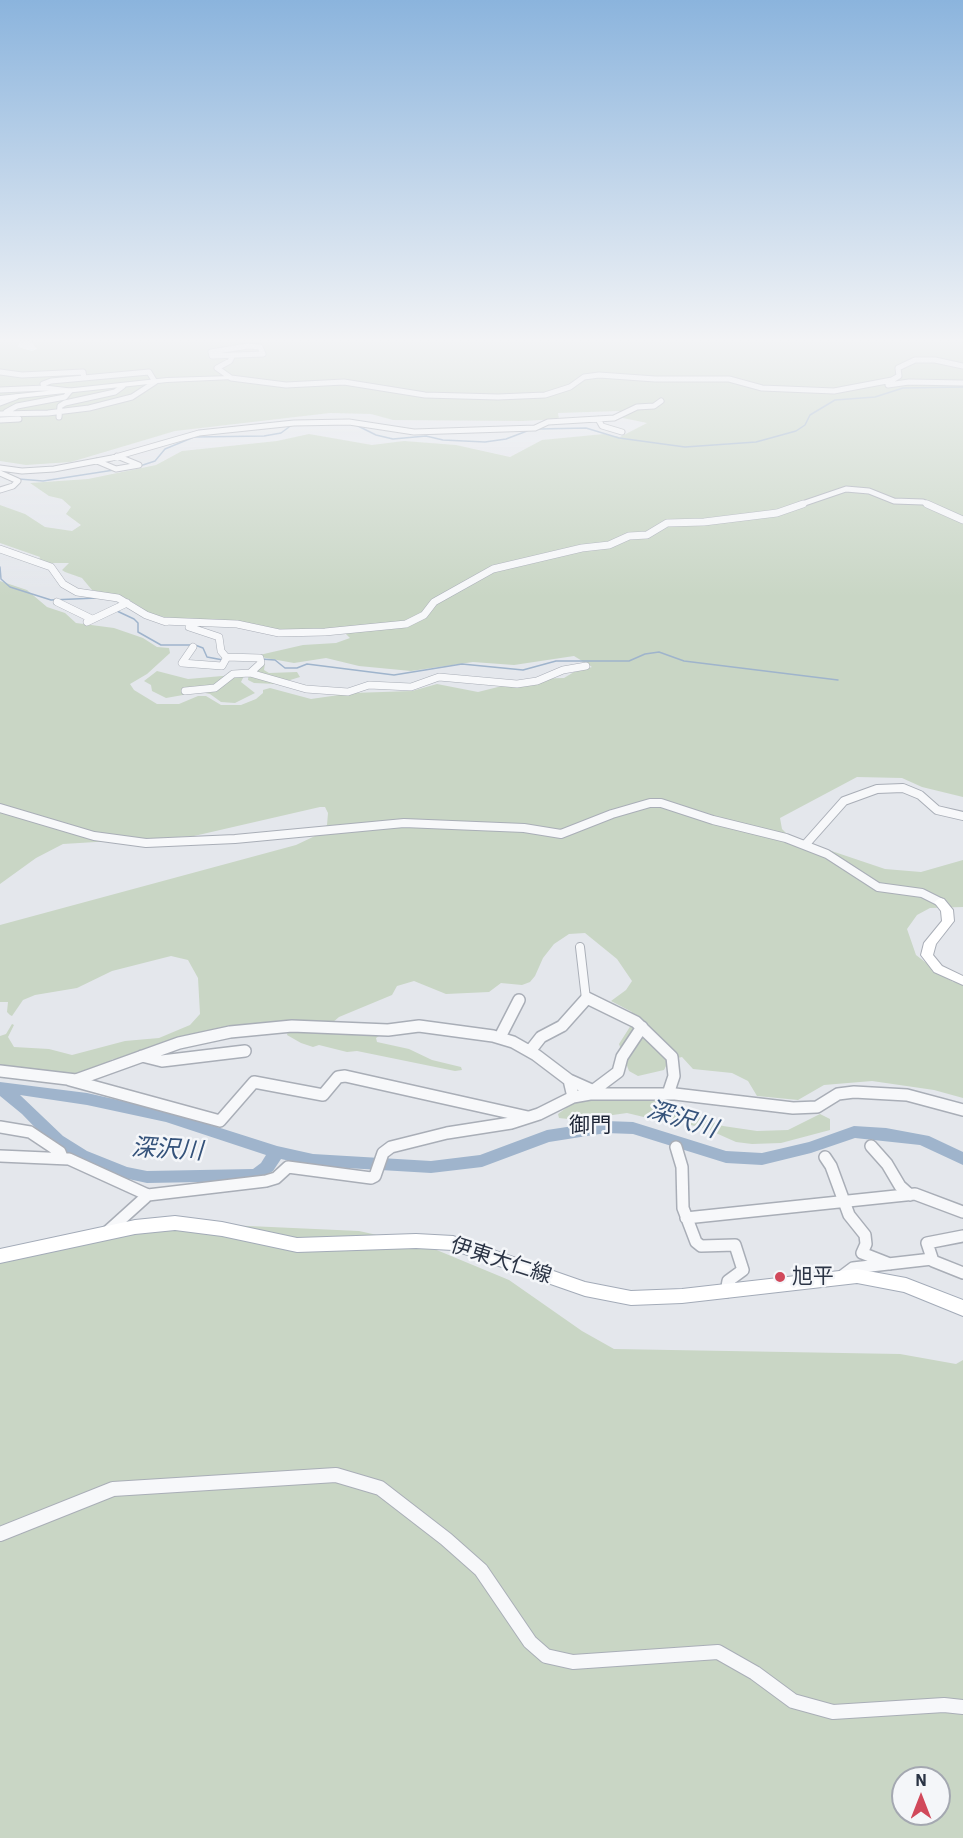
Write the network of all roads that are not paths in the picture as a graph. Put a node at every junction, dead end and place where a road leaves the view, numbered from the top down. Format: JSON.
{"nodes":[{"id":1,"x":274,"y":426,"type":"edge"},
{"id":2,"x":374,"y":426,"type":"edge"},
{"id":3,"x":539,"y":426,"type":"edge"},
{"id":4,"x":602,"y":426,"type":"edge"},
{"id":5,"x":622,"y":432,"type":"dead end"},
{"id":6,"x":117,"y":456,"type":"junction"},
{"id":7,"x":95,"y":460,"type":"junction"},
{"id":8,"x":0,"y":468,"type":"edge"},
{"id":9,"x":0,"y":473,"type":"edge"},
{"id":10,"x":0,"y":490,"type":"edge"},
{"id":11,"x":963,"y":520,"type":"edge"},
{"id":12,"x":0,"y":549,"type":"edge"},
{"id":13,"x":57,"y":602,"type":"dead end"},
{"id":14,"x":127,"y":603,"type":"junction"},
{"id":15,"x":163,"y":621,"type":"junction"},
{"id":16,"x":193,"y":647,"type":"dead end"},
{"id":17,"x":226,"y":659,"type":"junction"},
{"id":18,"x":586,"y":666,"type":"dead end"},
{"id":19,"x":250,"y":673,"type":"junction"},
{"id":20,"x":185,"y":691,"type":"dead end"},
{"id":21,"x":0,"y":808,"type":"edge"},
{"id":22,"x":963,"y":816,"type":"edge"},
{"id":23,"x":806,"y":845,"type":"junction"},
{"id":24,"x":940,"y":902,"type":"joint"},
{"id":25,"x":580,"y":947,"type":"dead end"},
{"id":26,"x":963,"y":981,"type":"edge"},
{"id":27,"x":587,"y":998,"type":"junction"},
{"id":28,"x":519,"y":1000,"type":"dead end"},
{"id":29,"x":642,"y":1027,"type":"junction"},
{"id":30,"x":500,"y":1037,"type":"junction"},
{"id":31,"x":245,"y":1051,"type":"dead end"},
{"id":32,"x":530,"y":1051,"type":"junction"},
{"id":33,"x":142,"y":1056,"type":"junction"},
{"id":34,"x":0,"y":1071,"type":"edge"},
{"id":35,"x":70,"y":1080,"type":"junction"},
{"id":36,"x":568,"y":1080,"type":"junction"},
{"id":37,"x":595,"y":1091,"type":"junction"},
{"id":38,"x":668,"y":1094,"type":"junction"},
{"id":39,"x":573,"y":1097,"type":"junction"},
{"id":40,"x":963,"y":1110,"type":"edge"},
{"id":41,"x":530,"y":1117,"type":"junction"},
{"id":42,"x":0,"y":1127,"type":"edge"},
{"id":43,"x":871,"y":1146,"type":"dead end"},
{"id":44,"x":676,"y":1148,"type":"dead end"},
{"id":45,"x":0,"y":1156,"type":"edge"},
{"id":46,"x":825,"y":1157,"type":"dead end"},
{"id":47,"x":62,"y":1158,"type":"junction"},
{"id":48,"x":910,"y":1195,"type":"junction"},
{"id":49,"x":148,"y":1196,"type":"junction"},
{"id":50,"x":844,"y":1202,"type":"junction"},
{"id":51,"x":963,"y":1212,"type":"edge"},
{"id":52,"x":686,"y":1218,"type":"junction"},
{"id":53,"x":106,"y":1233,"type":"junction"},
{"id":54,"x":963,"y":1236,"type":"edge"},
{"id":55,"x":0,"y":1256,"type":"edge"},
{"id":56,"x":932,"y":1259,"type":"junction"},
{"id":57,"x":890,"y":1264,"type":"junction"},
{"id":58,"x":963,"y":1273,"type":"edge"},
{"id":59,"x":841,"y":1277,"type":"junction"},
{"id":60,"x":726,"y":1292,"type":"junction"},
{"id":61,"x":963,"y":1308,"type":"edge"},
{"id":62,"x":0,"y":1534,"type":"edge"},
{"id":63,"x":963,"y":1707,"type":"edge"}],
"edges":[{"from":1,"to":6,"type":"street"},
{"from":2,"to":3,"type":"street"},
{"from":4,"to":5,"type":"street"},
{"from":6,"to":7,"type":"street"},
{"from":6,"to":7,"type":"street"},
{"from":7,"to":8,"type":"street"},
{"from":9,"to":10,"type":"street"},
{"from":11,"to":15,"type":"street"},
{"from":12,"to":14,"type":"street"},
{"from":13,"to":14,"type":"street"},
{"from":14,"to":15,"type":"street"},
{"from":15,"to":17,"type":"street"},
{"from":16,"to":17,"type":"street"},
{"from":17,"to":19,"type":"street"},
{"from":18,"to":19,"type":"street"},
{"from":19,"to":20,"type":"street"},
{"from":21,"to":23,"type":"street"},
{"from":22,"to":23,"type":"street"},
{"from":23,"to":24,"type":"street"},
{"from":24,"to":26,"type":"street"},
{"from":25,"to":27,"type":"street"},
{"from":27,"to":29,"type":"street"},
{"from":27,"to":32,"type":"street"},
{"from":28,"to":30,"type":"street"},
{"from":29,"to":37,"type":"street"},
{"from":29,"to":38,"type":"street"},
{"from":30,"to":32,"type":"street"},
{"from":30,"to":33,"type":"street"},
{"from":31,"to":33,"type":"street"},
{"from":32,"to":36,"type":"street"},
{"from":33,"to":35,"type":"street"},
{"from":34,"to":35,"type":"street"},
{"from":35,"to":41,"type":"street"},
{"from":36,"to":37,"type":"street"},
{"from":36,"to":39,"type":"street"},
{"from":37,"to":38,"type":"street"},
{"from":37,"to":39,"type":"street"},
{"from":38,"to":40,"type":"street"},
{"from":39,"to":41,"type":"street"},
{"from":41,"to":49,"type":"street"},
{"from":42,"to":47,"type":"street"},
{"from":43,"to":48,"type":"street"},
{"from":44,"to":52,"type":"street"},
{"from":45,"to":47,"type":"street"},
{"from":46,"to":50,"type":"street"},
{"from":47,"to":49,"type":"street"},
{"from":48,"to":50,"type":"street"},
{"from":48,"to":51,"type":"street"},
{"from":49,"to":53,"type":"street"},
{"from":50,"to":52,"type":"street"},
{"from":50,"to":57,"type":"street"},
{"from":52,"to":60,"type":"street"},
{"from":53,"to":55,"type":"main road","name":"伊東大仁線"},
{"from":53,"to":60,"type":"main road","name":"伊東大仁線"},
{"from":54,"to":56,"type":"street"},
{"from":56,"to":57,"type":"street"},
{"from":56,"to":58,"type":"street"},
{"from":57,"to":59,"type":"street"},
{"from":59,"to":60,"type":"main road","name":"伊東大仁線"},
{"from":59,"to":61,"type":"main road","name":"伊東大仁線"},
{"from":62,"to":63,"type":"street"}]}
